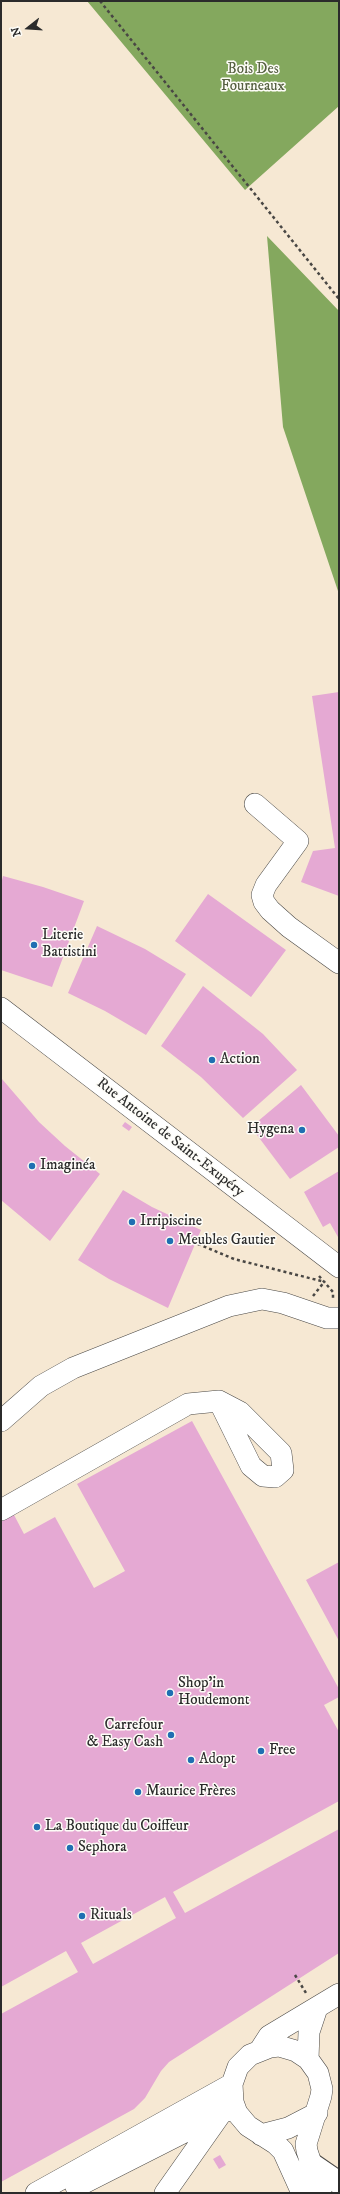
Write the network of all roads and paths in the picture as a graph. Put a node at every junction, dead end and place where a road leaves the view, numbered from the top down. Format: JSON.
{"nodes":[{"id":1,"x":100,"y":1,"type":"edge"},
{"id":2,"x":339,"y":299,"type":"edge"},
{"id":3,"x":255,"y":804,"type":"dead end"},
{"id":4,"x":339,"y":963,"type":"edge"},
{"id":5,"x":1,"y":1008,"type":"edge"},
{"id":6,"x":198,"y":1244,"type":"dead end"},
{"id":7,"x":332,"y":1275,"type":"edge"},
{"id":8,"x":339,"y":1318,"type":"edge"},
{"id":9,"x":219,"y":1401,"type":"dead end"},
{"id":10,"x":1,"y":1422,"type":"edge"},
{"id":11,"x":1,"y":1510,"type":"edge"},
{"id":12,"x":295,"y":1975,"type":"dead end"},
{"id":13,"x":301,"y":1985,"type":"dead end"},
{"id":14,"x":339,"y":1994,"type":"edge"},
{"id":15,"x":318,"y":2008,"type":"junction"},
{"id":16,"x":260,"y":2050,"type":"junction"},
{"id":17,"x":308,"y":2059,"type":"junction"},
{"id":18,"x":232,"y":2084,"type":"junction"},
{"id":19,"x":228,"y":2110,"type":"junction"},
{"id":20,"x":317,"y":2113,"type":"junction"},
{"id":21,"x":261,"y":2135,"type":"junction"},
{"id":22,"x":310,"y":2163,"type":"junction"},
{"id":23,"x":339,"y":2183,"type":"edge"},
{"id":24,"x":300,"y":2191,"type":"edge"},
{"id":25,"x":36,"y":2193,"type":"edge"},
{"id":26,"x":65,"y":2193,"type":"edge"},
{"id":27,"x":165,"y":2193,"type":"edge"},
{"id":28,"x":321,"y":2193,"type":"edge"}],
"edges":[{"from":1,"to":2,"type":"path"},
{"from":3,"to":4,"type":"street"},
{"from":5,"to":7,"type":"street","name":"Rue Antoine de Saint-Exupéry"},
{"from":6,"to":7,"type":"path"},
{"from":8,"to":10,"type":"street"},
{"from":9,"to":11,"type":"street"},
{"from":12,"to":13,"type":"path"},
{"from":14,"to":15,"type":"street"},
{"from":15,"to":16,"type":"street"},
{"from":15,"to":17,"type":"street"},
{"from":16,"to":17,"type":"street"},
{"from":16,"to":18,"type":"street"},
{"from":17,"to":20,"type":"street"},
{"from":18,"to":19,"type":"street"},
{"from":18,"to":25,"type":"street"},
{"from":19,"to":21,"type":"street"},
{"from":19,"to":26,"type":"street"},
{"from":19,"to":27,"type":"street"},
{"from":20,"to":21,"type":"street"},
{"from":20,"to":22,"type":"street"},
{"from":21,"to":24,"type":"street"},
{"from":22,"to":23,"type":"main road"},
{"from":22,"to":28,"type":"street"}]}
